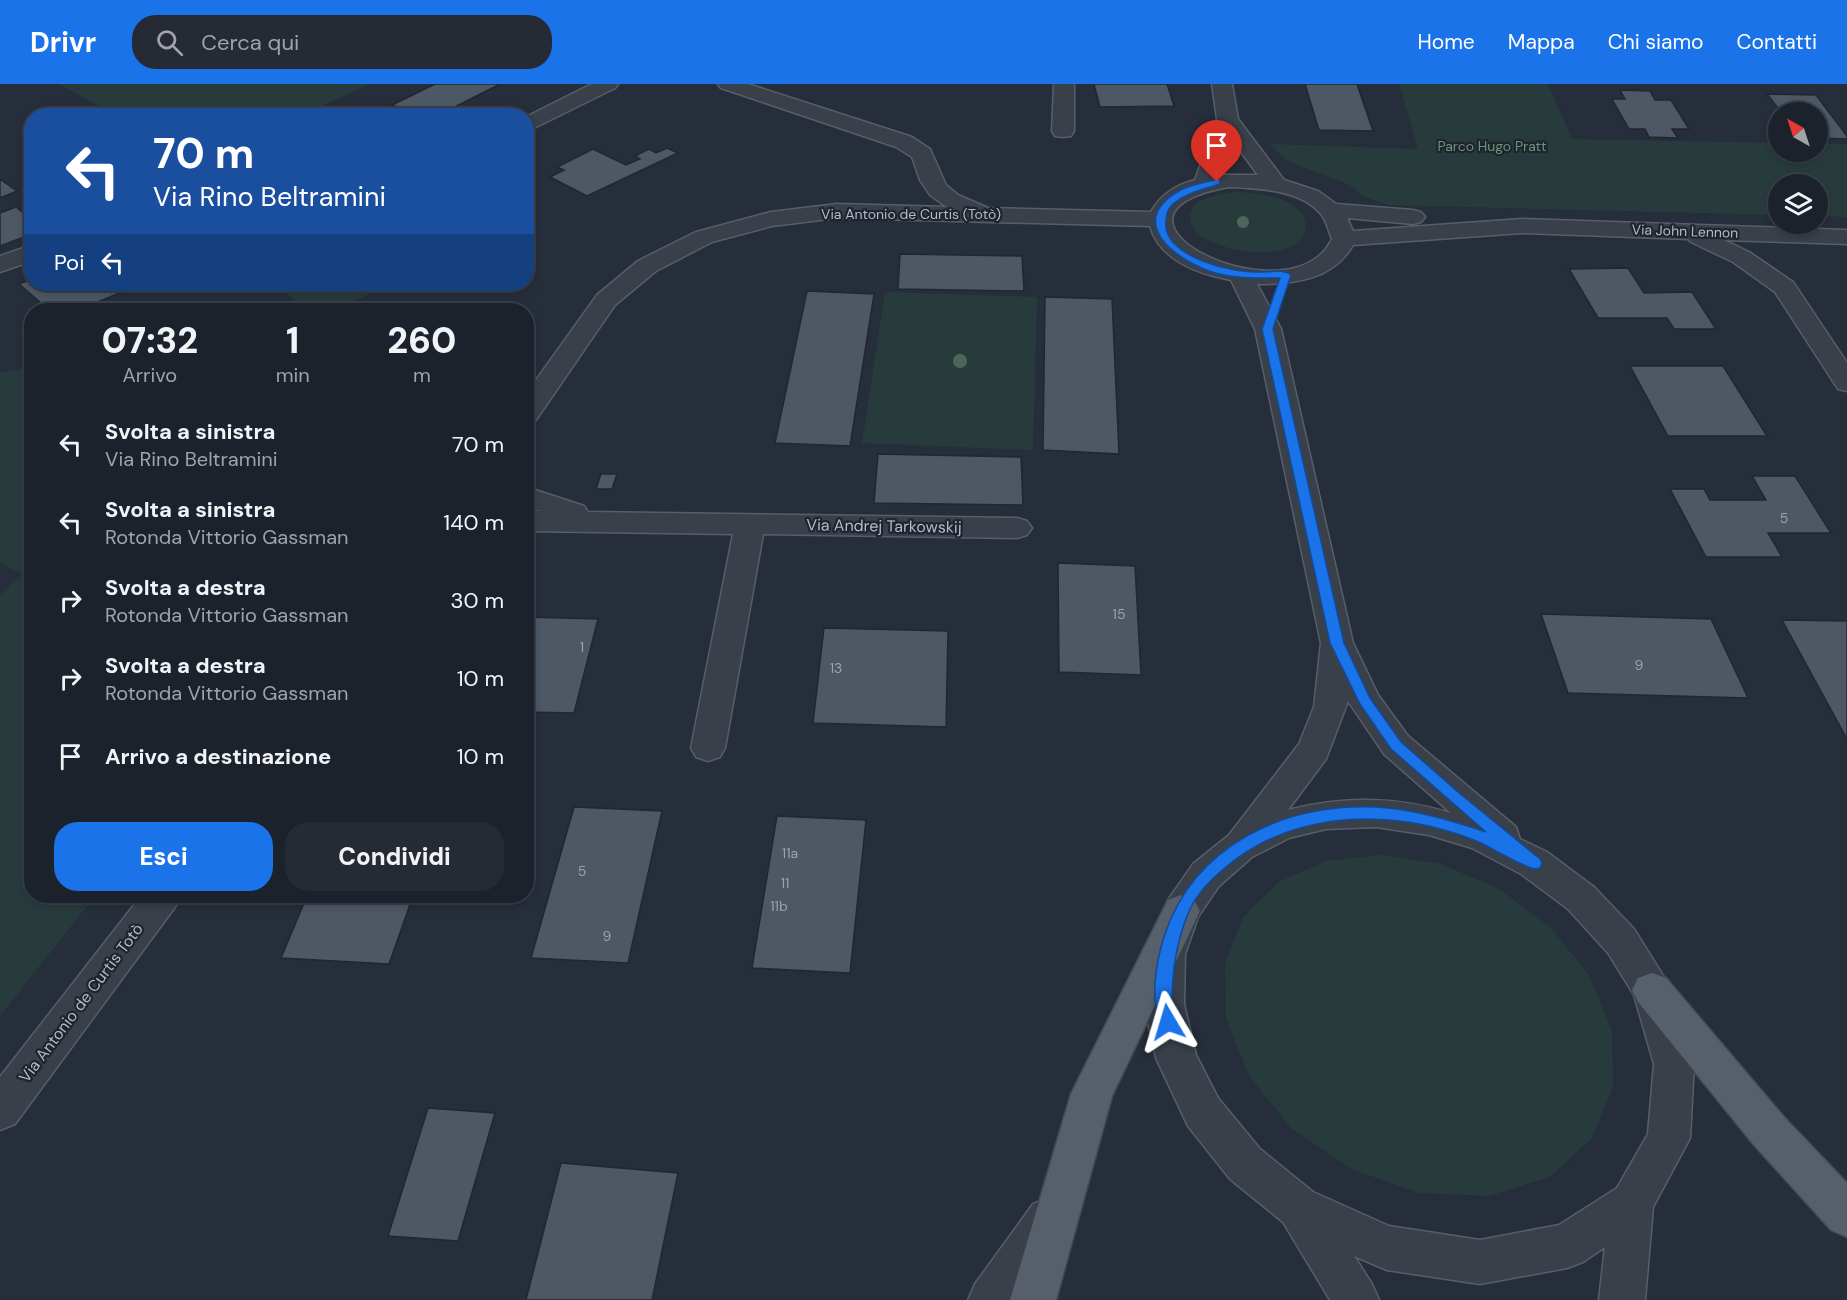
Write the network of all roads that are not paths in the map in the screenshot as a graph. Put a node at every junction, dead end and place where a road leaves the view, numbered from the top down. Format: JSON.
{"nodes":[{"id":1,"x":608,"y":84,"type":"edge"},
{"id":2,"x":728,"y":84,"type":"edge"},
{"id":3,"x":1064,"y":84,"type":"edge"},
{"id":4,"x":1222,"y":84,"type":"edge"},
{"id":5,"x":1228,"y":119,"type":"junction"},
{"id":6,"x":534,"y":122,"type":"edge"},
{"id":7,"x":1062,"y":131,"type":"dead end"},
{"id":8,"x":878,"y":135,"type":"junction"},
{"id":9,"x":1205,"y":184,"type":"junction"},
{"id":10,"x":1276,"y":185,"type":"junction"},
{"id":11,"x":903,"y":195,"type":"junction"},
{"id":12,"x":1331,"y":210,"type":"junction"},
{"id":13,"x":991,"y":214,"type":"junction"},
{"id":14,"x":1160,"y":219,"type":"junction"},
{"id":15,"x":1522,"y":226,"type":"junction"},
{"id":16,"x":1690,"y":232,"type":"junction"},
{"id":17,"x":1804,"y":235,"type":"junction"},
{"id":18,"x":1847,"y":237,"type":"edge"},
{"id":19,"x":1344,"y":239,"type":"junction"},
{"id":20,"x":24,"y":255,"type":"edge"},
{"id":21,"x":0,"y":265,"type":"edge"},
{"id":22,"x":1786,"y":270,"type":"junction"},
{"id":23,"x":1240,"y":274,"type":"junction"},
{"id":24,"x":1286,"y":275,"type":"junction"},
{"id":25,"x":1268,"y":329,"type":"junction"},
{"id":26,"x":1847,"y":383,"type":"edge"},
{"id":27,"x":534,"y":403,"type":"edge"},
{"id":28,"x":534,"y":514,"type":"edge"},
{"id":29,"x":750,"y":524,"type":"junction"},
{"id":30,"x":1017,"y":528,"type":"dead end"},
{"id":31,"x":1337,"y":643,"type":"junction"},
{"id":32,"x":708,"y":748,"type":"dead end"},
{"id":33,"x":1239,"y":847,"type":"junction"},
{"id":34,"x":1534,"y":863,"type":"junction"},
{"id":35,"x":157,"y":903,"type":"edge"},
{"id":36,"x":1180,"y":911,"type":"junction"},
{"id":37,"x":1652,"y":990,"type":"junction"},
{"id":38,"x":0,"y":1110,"type":"edge"},
{"id":39,"x":1632,"y":1203,"type":"junction"},
{"id":40,"x":1059,"y":1205,"type":"junction"},
{"id":41,"x":1298,"y":1207,"type":"junction"},
{"id":42,"x":1847,"y":1215,"type":"edge"},
{"id":43,"x":991,"y":1300,"type":"edge"},
{"id":44,"x":1033,"y":1300,"type":"edge"},
{"id":45,"x":1356,"y":1300,"type":"edge"},
{"id":46,"x":1622,"y":1300,"type":"edge"}],
"edges":[{"from":1,"to":6,"type":"street"},
{"from":2,"to":8,"type":"street"},
{"from":3,"to":7,"type":"street"},
{"from":4,"to":5,"type":"street"},
{"from":5,"to":9,"type":"street"},
{"from":5,"to":10,"type":"street"},
{"from":8,"to":11,"type":"street"},
{"from":8,"to":13,"type":"street"},
{"from":9,"to":10,"type":"street"},
{"from":9,"to":14,"type":"street"},
{"from":10,"to":12,"type":"street"},
{"from":11,"to":13,"type":"street","name":"Via Antonio de Curtis (Totò)"},
{"from":11,"to":27,"type":"street","name":"Via Antonio de Curtis (Totò)"},
{"from":12,"to":15,"type":"street","name":"Via John Lennon"},
{"from":12,"to":19,"type":"street"},
{"from":13,"to":14,"type":"street","name":"Via Antonio de Curtis (Totò)"},
{"from":14,"to":23,"type":"street"},
{"from":15,"to":16,"type":"street","name":"Via John Lennon"},
{"from":15,"to":19,"type":"street","name":"Via John Lennon"},
{"from":16,"to":17,"type":"street","name":"Via John Lennon"},
{"from":16,"to":22,"type":"street"},
{"from":17,"to":18,"type":"street","name":"Via John Lennon"},
{"from":17,"to":22,"type":"street"},
{"from":19,"to":24,"type":"street"},
{"from":20,"to":21,"type":"street"},
{"from":22,"to":26,"type":"street"},
{"from":23,"to":24,"type":"street"},
{"from":23,"to":25,"type":"street"},
{"from":24,"to":25,"type":"street"},
{"from":25,"to":31,"type":"street"},
{"from":28,"to":29,"type":"street","name":"Via Andrej Tarkowskij"},
{"from":29,"to":30,"type":"street","name":"Via Andrej Tarkowskij"},
{"from":29,"to":32,"type":"street"},
{"from":31,"to":33,"type":"street"},
{"from":31,"to":34,"type":"street"},
{"from":33,"to":34,"type":"street"},
{"from":33,"to":36,"type":"street"},
{"from":34,"to":37,"type":"street"},
{"from":35,"to":38,"type":"street","name":"Via Antonio de Curtis Totò"},
{"from":36,"to":40,"type":"main road"},
{"from":36,"to":41,"type":"street"},
{"from":37,"to":39,"type":"street"},
{"from":37,"to":42,"type":"main road"},
{"from":39,"to":41,"type":"street"},
{"from":39,"to":46,"type":"street"},
{"from":40,"to":43,"type":"street"},
{"from":40,"to":44,"type":"main road"},
{"from":41,"to":45,"type":"street"}]}
